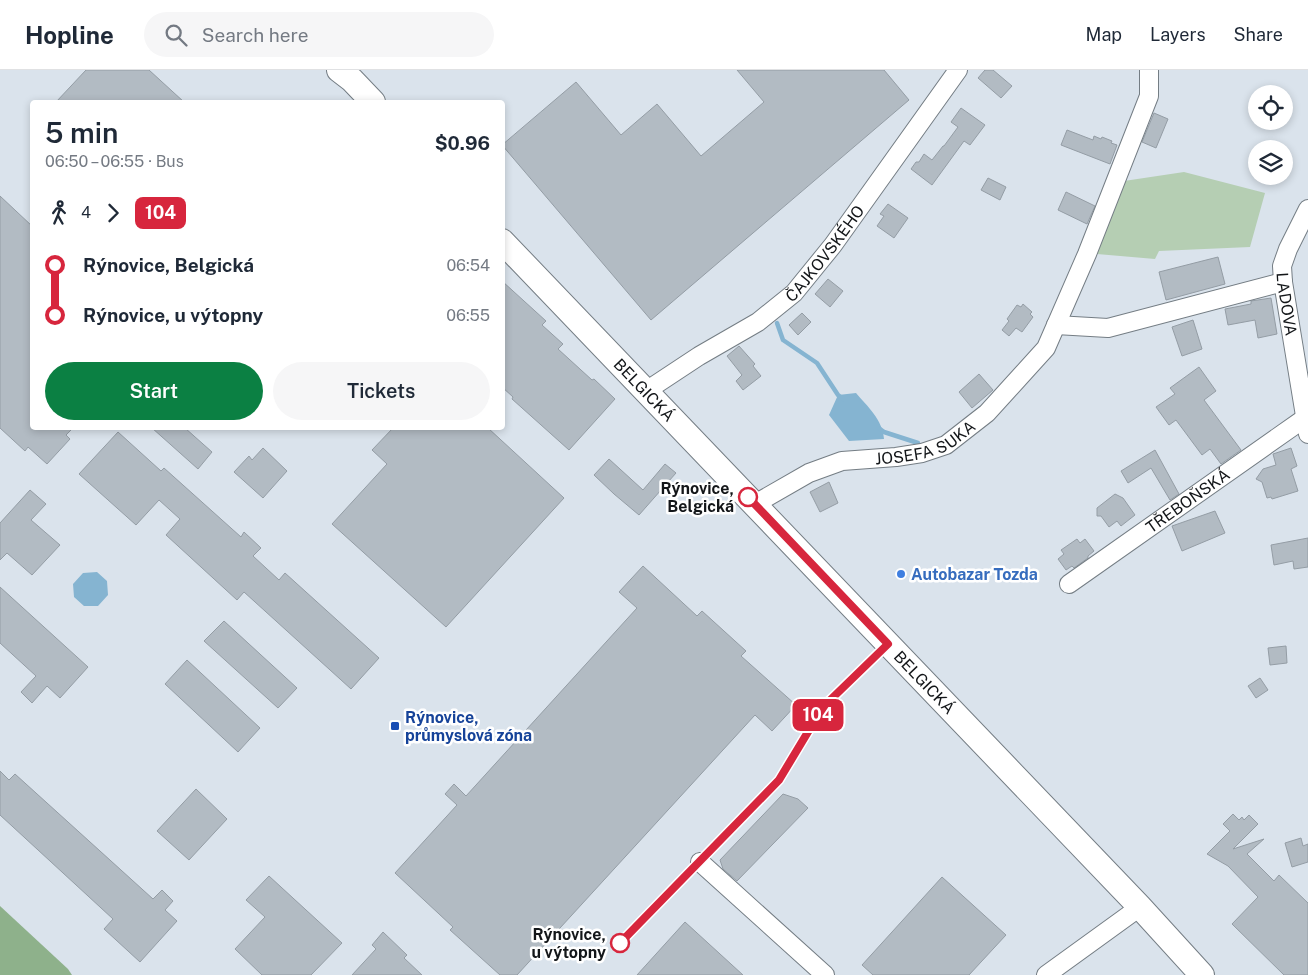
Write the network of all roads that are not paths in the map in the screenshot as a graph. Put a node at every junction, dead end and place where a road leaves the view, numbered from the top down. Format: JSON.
{"nodes":[{"id":1,"x":958,"y":70,"type":"edge"},
{"id":2,"x":1149,"y":70,"type":"edge"},
{"id":3,"x":347,"y":73,"type":"edge"},
{"id":4,"x":371,"y":100,"type":"edge"},
{"id":5,"x":1308,"y":209,"type":"edge"},
{"id":6,"x":505,"y":244,"type":"edge"},
{"id":7,"x":1283,"y":282,"type":"junction"},
{"id":8,"x":1056,"y":325,"type":"junction"},
{"id":9,"x":646,"y":390,"type":"junction"},
{"id":10,"x":1307,"y":426,"type":"edge"},
{"id":11,"x":754,"y":504,"type":"junction"},
{"id":12,"x":1069,"y":584,"type":"dead end"},
{"id":13,"x":700,"y":862,"type":"dead end"},
{"id":14,"x":1140,"y":907,"type":"junction"},
{"id":15,"x":825,"y":975,"type":"edge"},
{"id":16,"x":1046,"y":975,"type":"edge"},
{"id":17,"x":1202,"y":975,"type":"edge"}],
"edges":[{"from":1,"to":9,"type":"street","name":"ČAJKOVSKÉHO"},
{"from":2,"to":8,"type":"street","name":"JOSEFA SUKA"},
{"from":3,"to":4,"type":"street"},
{"from":5,"to":7,"type":"street","name":"LADOVA"},
{"from":6,"to":9,"type":"street","name":"BELGICKÁ"},
{"from":7,"to":8,"type":"street"},
{"from":7,"to":10,"type":"street","name":"LADOVA"},
{"from":8,"to":11,"type":"street","name":"JOSEFA SUKA"},
{"from":9,"to":11,"type":"street","name":"BELGICKÁ"},
{"from":10,"to":12,"type":"street","name":"TŘEBOŇSKÁ"},
{"from":11,"to":14,"type":"street","name":"BELGICKÁ"},
{"from":13,"to":15,"type":"street"},
{"from":14,"to":16,"type":"street"},
{"from":14,"to":17,"type":"street","name":"BELGICKÁ"}]}
